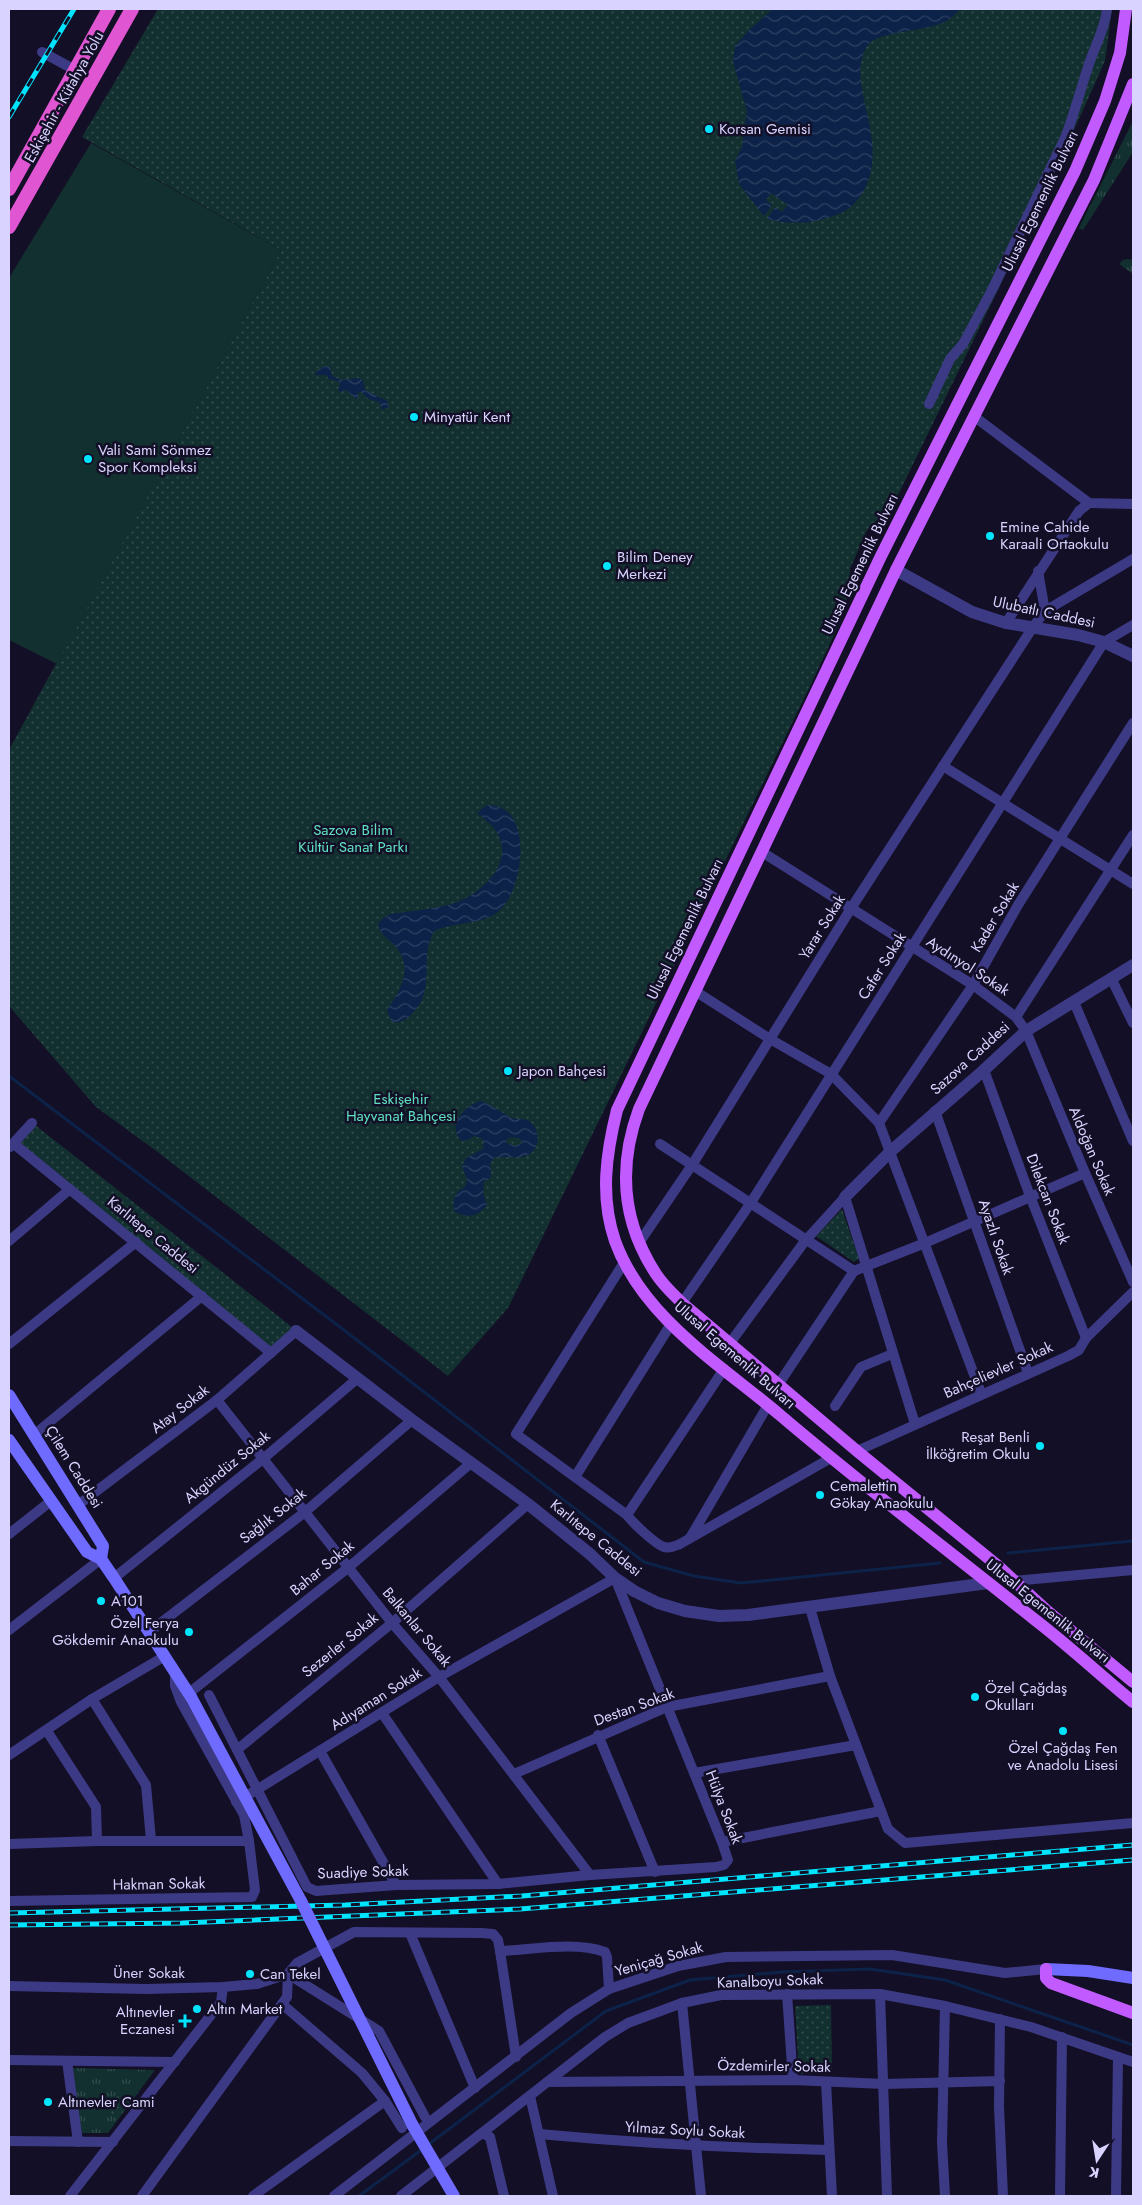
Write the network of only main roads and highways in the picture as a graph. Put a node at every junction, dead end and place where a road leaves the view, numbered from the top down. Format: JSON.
{"nodes":[{"id":1,"x":109,"y":9,"type":"edge"},
{"id":2,"x":132,"y":9,"type":"edge"},
{"id":3,"x":1126,"y":9,"type":"edge"},
{"id":4,"x":1133,"y":84,"type":"edge"},
{"id":5,"x":9,"y":189,"type":"edge"},
{"id":6,"x":9,"y":227,"type":"edge"},
{"id":7,"x":9,"y":1395,"type":"edge"},
{"id":8,"x":9,"y":1441,"type":"edge"},
{"id":9,"x":857,"y":1451,"type":"junction"},
{"id":10,"x":831,"y":1458,"type":"junction"},
{"id":11,"x":101,"y":1559,"type":"junction"},
{"id":12,"x":1133,"y":1682,"type":"edge"},
{"id":13,"x":1133,"y":1702,"type":"edge"},
{"id":14,"x":1133,"y":1978,"type":"edge"},
{"id":15,"x":1133,"y":2013,"type":"edge"},
{"id":16,"x":454,"y":2196,"type":"edge"}],
"edges":[{"from":1,"to":5,"type":"highway","name":"Eskişehir - Kütahya Yolu"},
{"from":2,"to":6,"type":"highway","name":"Eskişehir - Kütahya Yolu"},
{"from":3,"to":10,"type":"main road","name":"Ulusal Egemenlik Bulvarı"},
{"from":4,"to":9,"type":"main road","name":"Ulusal Egemenlik Bulvarı"},
{"from":7,"to":11,"type":"main road","name":"Çilem Caddesi"},
{"from":8,"to":11,"type":"main road"},
{"from":9,"to":10,"type":"main road"},
{"from":9,"to":12,"type":"main road","name":"Ulusal Egemenlik Bulvarı"},
{"from":10,"to":13,"type":"main road","name":"Ulusal Egemenlik Bulvarı"},
{"from":11,"to":16,"type":"main road","bridge":true},
{"from":14,"to":15,"type":"main road"}]}
